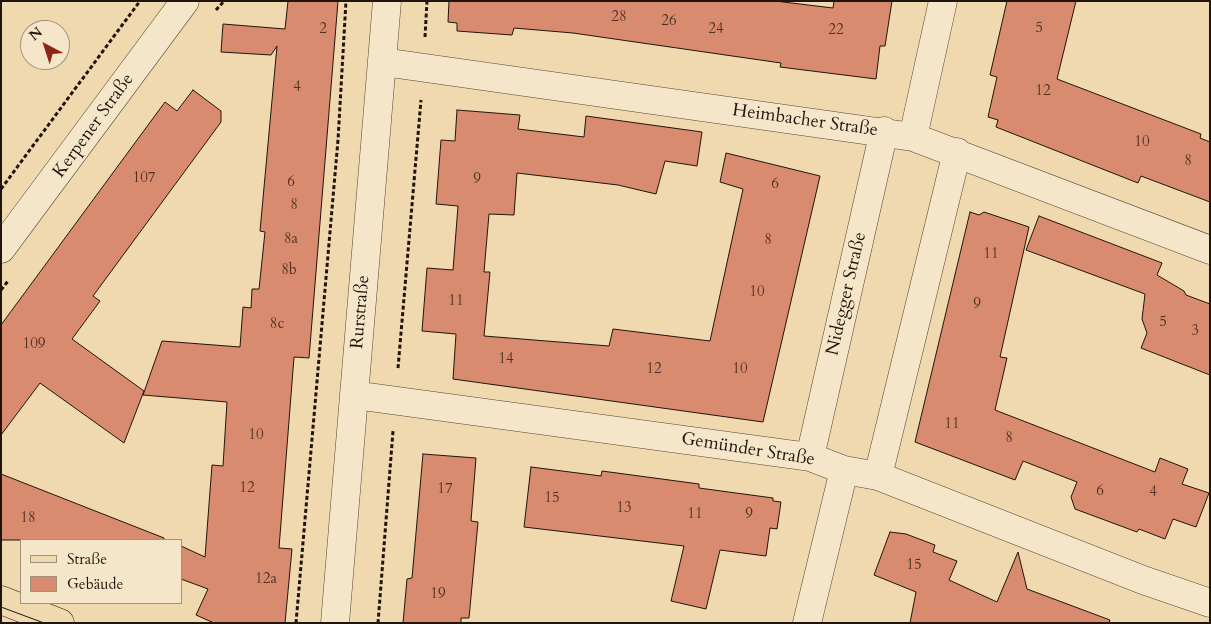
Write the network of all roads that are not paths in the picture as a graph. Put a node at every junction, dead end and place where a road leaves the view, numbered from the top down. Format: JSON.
{"nodes":[{"id":1,"x":185,"y":1,"type":"edge"},
{"id":2,"x":387,"y":1,"type":"edge"},
{"id":3,"x":943,"y":1,"type":"edge"},
{"id":4,"x":383,"y":62,"type":"junction"},
{"id":5,"x":884,"y":131,"type":"junction"},
{"id":6,"x":913,"y":137,"type":"junction"},
{"id":7,"x":957,"y":152,"type":"junction"},
{"id":8,"x":1,"y":249,"type":"edge"},
{"id":9,"x":1210,"y":250,"type":"edge"},
{"id":10,"x":354,"y":395,"type":"junction"},
{"id":11,"x":810,"y":457,"type":"junction"},
{"id":12,"x":844,"y":470,"type":"junction"},
{"id":13,"x":878,"y":476,"type":"junction"},
{"id":14,"x":1,"y":600,"type":"edge"},
{"id":15,"x":1210,"y":603,"type":"edge"},
{"id":16,"x":60,"y":623,"type":"edge"},
{"id":17,"x":335,"y":623,"type":"edge"},
{"id":18,"x":807,"y":623,"type":"edge"}],
"edges":[{"from":1,"to":8,"type":"street","name":"Kerpener Straße"},
{"from":2,"to":4,"type":"street","name":"Rurstraße"},
{"from":3,"to":6,"type":"street"},
{"from":4,"to":5,"type":"street","name":"Heimbacher Straße"},
{"from":4,"to":10,"type":"street","name":"Rurstraße"},
{"from":5,"to":6,"type":"street","name":"Heimbacher Straße"},
{"from":5,"to":11,"type":"street","name":"Nidegger Straße"},
{"from":6,"to":7,"type":"street","name":"Heimbacher Straße"},
{"from":7,"to":9,"type":"street","name":"Heimbacher Straße"},
{"from":7,"to":13,"type":"street"},
{"from":10,"to":11,"type":"street","name":"Gemünder Straße"},
{"from":10,"to":17,"type":"street","name":"Rurstraße"},
{"from":11,"to":12,"type":"street","name":"Gemünder Straße"},
{"from":12,"to":13,"type":"street","name":"Gemünder Straße"},
{"from":12,"to":18,"type":"street"},
{"from":13,"to":15,"type":"street","name":"Gemünder Straße"},
{"from":14,"to":16,"type":"main road"}]}
